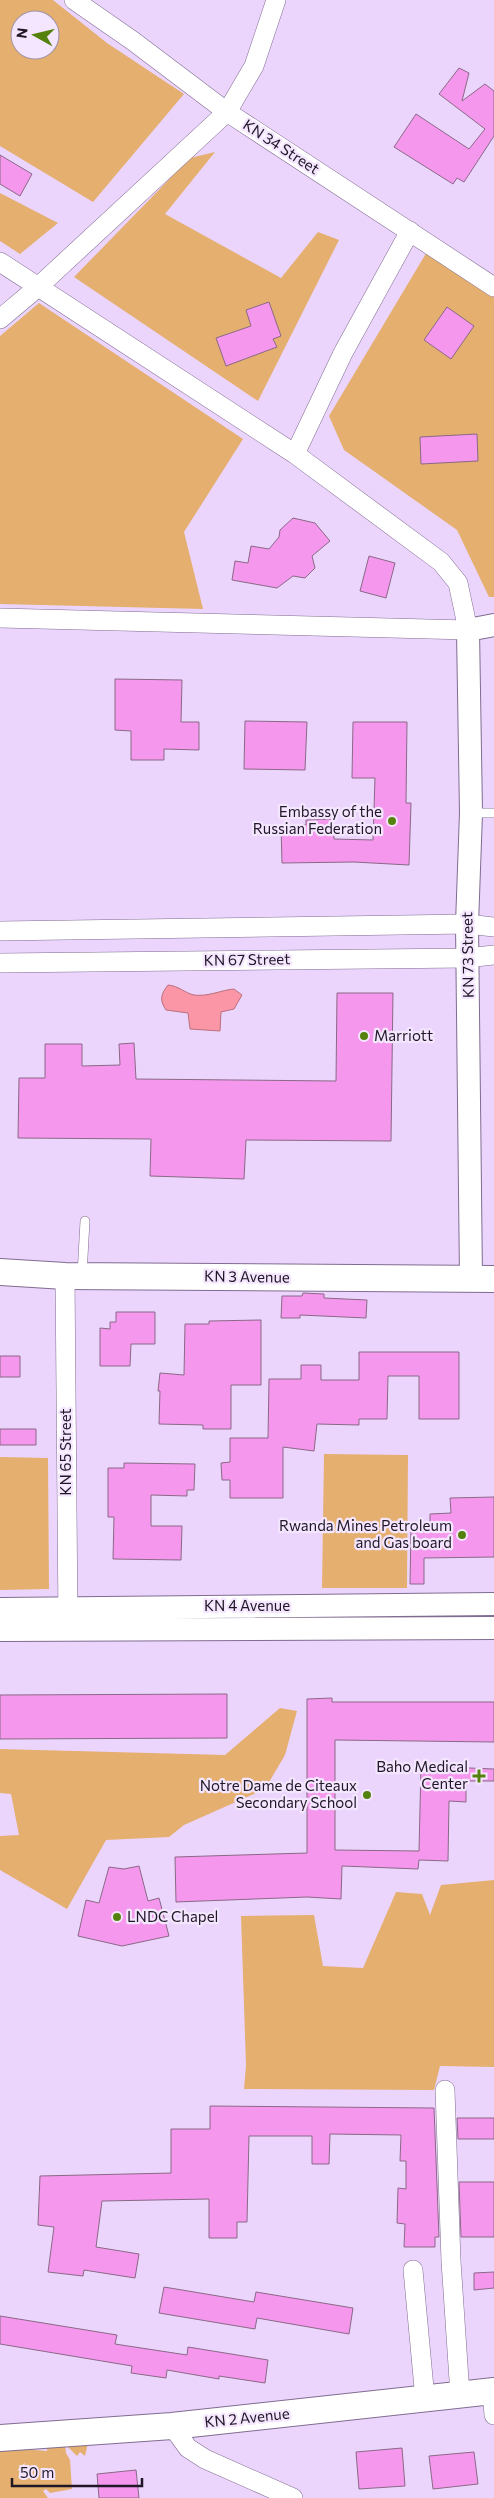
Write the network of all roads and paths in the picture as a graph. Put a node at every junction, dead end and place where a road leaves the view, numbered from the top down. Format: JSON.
{"nodes":[{"id":1,"x":74,"y":0,"type":"edge"},
{"id":2,"x":276,"y":0,"type":"edge"},
{"id":3,"x":227,"y":112,"type":"junction"},
{"id":4,"x":410,"y":231,"type":"junction"},
{"id":5,"x":0,"y":262,"type":"edge"},
{"id":6,"x":494,"y":286,"type":"edge"},
{"id":7,"x":38,"y":287,"type":"junction"},
{"id":8,"x":0,"y":319,"type":"edge"},
{"id":9,"x":295,"y":454,"type":"junction"},
{"id":10,"x":0,"y":618,"type":"edge"},
{"id":11,"x":494,"y":625,"type":"edge"},
{"id":12,"x":468,"y":630,"type":"junction"},
{"id":13,"x":471,"y":813,"type":"junction"},
{"id":14,"x":494,"y":813,"type":"edge"},
{"id":15,"x":467,"y":924,"type":"junction"},
{"id":16,"x":494,"y":927,"type":"edge"},
{"id":17,"x":0,"y":931,"type":"edge"},
{"id":18,"x":494,"y":955,"type":"edge"},
{"id":19,"x":467,"y":958,"type":"junction"},
{"id":20,"x":0,"y":963,"type":"edge"},
{"id":21,"x":85,"y":1221,"type":"dead end"},
{"id":22,"x":0,"y":1272,"type":"edge"},
{"id":23,"x":73,"y":1276,"type":"junction"},
{"id":24,"x":483,"y":1279,"type":"edge"},
{"id":25,"x":494,"y":1604,"type":"edge"},
{"id":26,"x":210,"y":1606,"type":"junction"},
{"id":27,"x":0,"y":1609,"type":"edge"},
{"id":28,"x":68,"y":1618,"type":"junction"},
{"id":29,"x":209,"y":1628,"type":"junction"},
{"id":30,"x":494,"y":1628,"type":"edge"},
{"id":31,"x":0,"y":1630,"type":"edge"},
{"id":32,"x":444,"y":2090,"type":"dead end"},
{"id":33,"x":413,"y":2270,"type":"dead end"},
{"id":34,"x":460,"y":2395,"type":"junction"},
{"id":35,"x":425,"y":2399,"type":"junction"},
{"id":36,"x":493,"y":2399,"type":"edge"},
{"id":37,"x":172,"y":2426,"type":"junction"},
{"id":38,"x":0,"y":2438,"type":"edge"},
{"id":39,"x":293,"y":2498,"type":"edge"}],
"edges":[{"from":1,"to":3,"type":"street","name":"KN 34 Street"},
{"from":2,"to":3,"type":"street"},
{"from":3,"to":4,"type":"street","name":"KN 34 Street"},
{"from":3,"to":7,"type":"street"},
{"from":4,"to":6,"type":"street","name":"KN 34 Street"},
{"from":4,"to":9,"type":"street"},
{"from":5,"to":7,"type":"street"},
{"from":7,"to":8,"type":"street"},
{"from":7,"to":9,"type":"street"},
{"from":9,"to":12,"type":"street"},
{"from":10,"to":12,"type":"street"},
{"from":11,"to":12,"type":"street"},
{"from":12,"to":13,"type":"street","name":"KN 73 Street"},
{"from":13,"to":14,"type":"lane"},
{"from":13,"to":15,"type":"street","name":"KN 73 Street"},
{"from":15,"to":16,"type":"street"},
{"from":15,"to":17,"type":"street"},
{"from":15,"to":19,"type":"street","name":"KN 73 Street"},
{"from":18,"to":19,"type":"street","name":"KN 67 Street"},
{"from":19,"to":20,"type":"street","name":"KN 67 Street"},
{"from":19,"to":24,"type":"street","name":"KN 73 Street"},
{"from":21,"to":23,"type":"lane"},
{"from":22,"to":23,"type":"main road","name":"KN 3 Avenue"},
{"from":23,"to":24,"type":"main road","name":"KN 3 Avenue"},
{"from":23,"to":28,"type":"street","name":"KN 65 Street"},
{"from":25,"to":26,"type":"street","name":"KN 4 Avenue"},
{"from":26,"to":28,"type":"street","name":"KN 4 Avenue"},
{"from":26,"to":29,"type":"street"},
{"from":27,"to":28,"type":"street","name":"KN 4 Avenue"},
{"from":28,"to":29,"type":"street","name":"KN 4 Avenue"},
{"from":28,"to":31,"type":"street","name":"KN 4 Avenue"},
{"from":29,"to":30,"type":"street","name":"KN 4 Avenue"},
{"from":32,"to":34,"type":"street"},
{"from":33,"to":35,"type":"street"},
{"from":34,"to":35,"type":"main road","name":"KN 2 Avenue"},
{"from":34,"to":36,"type":"main road","name":"KN 2 Avenue"},
{"from":35,"to":37,"type":"main road","name":"KN 2 Avenue"},
{"from":37,"to":38,"type":"main road","name":"KN 2 Avenue"},
{"from":37,"to":39,"type":"street"}]}
